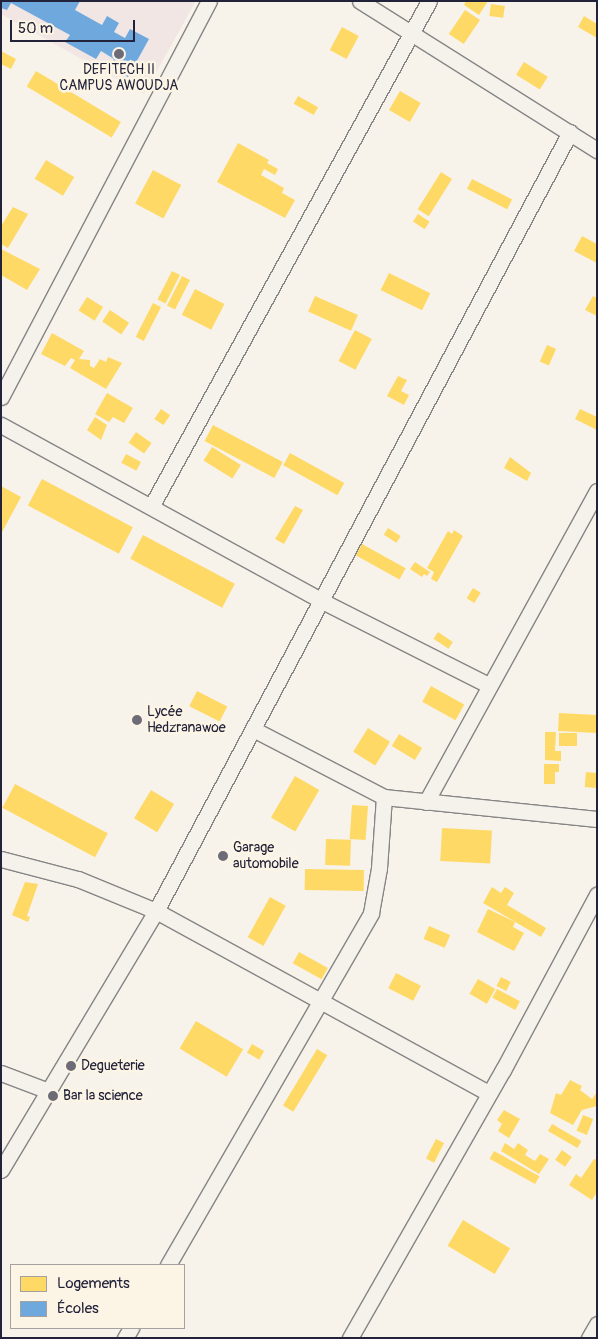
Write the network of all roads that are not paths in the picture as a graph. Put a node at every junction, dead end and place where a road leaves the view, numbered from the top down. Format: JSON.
{"nodes":[{"id":1,"x":209,"y":1,"type":"edge"},
{"id":2,"x":360,"y":1,"type":"edge"},
{"id":3,"x":429,"y":1,"type":"edge"},
{"id":4,"x":412,"y":33,"type":"junction"},
{"id":5,"x":570,"y":132,"type":"junction"},
{"id":6,"x":597,"y":150,"type":"edge"},
{"id":7,"x":1,"y":397,"type":"edge"},
{"id":8,"x":1,"y":425,"type":"edge"},
{"id":9,"x":597,"y":491,"type":"edge"},
{"id":10,"x":152,"y":505,"type":"junction"},
{"id":11,"x":322,"y":601,"type":"junction"},
{"id":12,"x":488,"y":685,"type":"junction"},
{"id":13,"x":253,"y":729,"type":"junction"},
{"id":14,"x":384,"y":797,"type":"junction"},
{"id":15,"x":426,"y":802,"type":"junction"},
{"id":16,"x":597,"y":819,"type":"edge"},
{"id":17,"x":1,"y":859,"type":"edge"},
{"id":18,"x":596,"y":899,"type":"edge"},
{"id":19,"x":156,"y":911,"type":"junction"},
{"id":20,"x":322,"y":1001,"type":"junction"},
{"id":21,"x":1,"y":1073,"type":"edge"},
{"id":22,"x":46,"y":1090,"type":"junction"},
{"id":23,"x":490,"y":1093,"type":"junction"},
{"id":24,"x":1,"y":1170,"type":"edge"},
{"id":25,"x":169,"y":1264,"type":"edge"},
{"id":26,"x":597,"y":1324,"type":"edge"},
{"id":27,"x":350,"y":1338,"type":"edge"},
{"id":28,"x":589,"y":1338,"type":"edge"}],
"edges":[{"from":1,"to":7,"type":"street"},
{"from":2,"to":4,"type":"street"},
{"from":3,"to":4,"type":"street"},
{"from":4,"to":5,"type":"street"},
{"from":4,"to":10,"type":"street"},
{"from":5,"to":6,"type":"street"},
{"from":5,"to":11,"type":"street"},
{"from":8,"to":10,"type":"street"},
{"from":9,"to":12,"type":"street"},
{"from":10,"to":11,"type":"street"},
{"from":11,"to":12,"type":"street"},
{"from":11,"to":13,"type":"street"},
{"from":12,"to":15,"type":"street"},
{"from":13,"to":14,"type":"street"},
{"from":13,"to":19,"type":"street"},
{"from":14,"to":15,"type":"street"},
{"from":14,"to":20,"type":"street"},
{"from":15,"to":16,"type":"street"},
{"from":17,"to":19,"type":"street"},
{"from":18,"to":23,"type":"street"},
{"from":19,"to":20,"type":"street"},
{"from":19,"to":22,"type":"street"},
{"from":20,"to":23,"type":"street"},
{"from":20,"to":25,"type":"street"},
{"from":21,"to":22,"type":"street"},
{"from":22,"to":24,"type":"street"},
{"from":23,"to":27,"type":"street"},
{"from":26,"to":28,"type":"street"}]}
